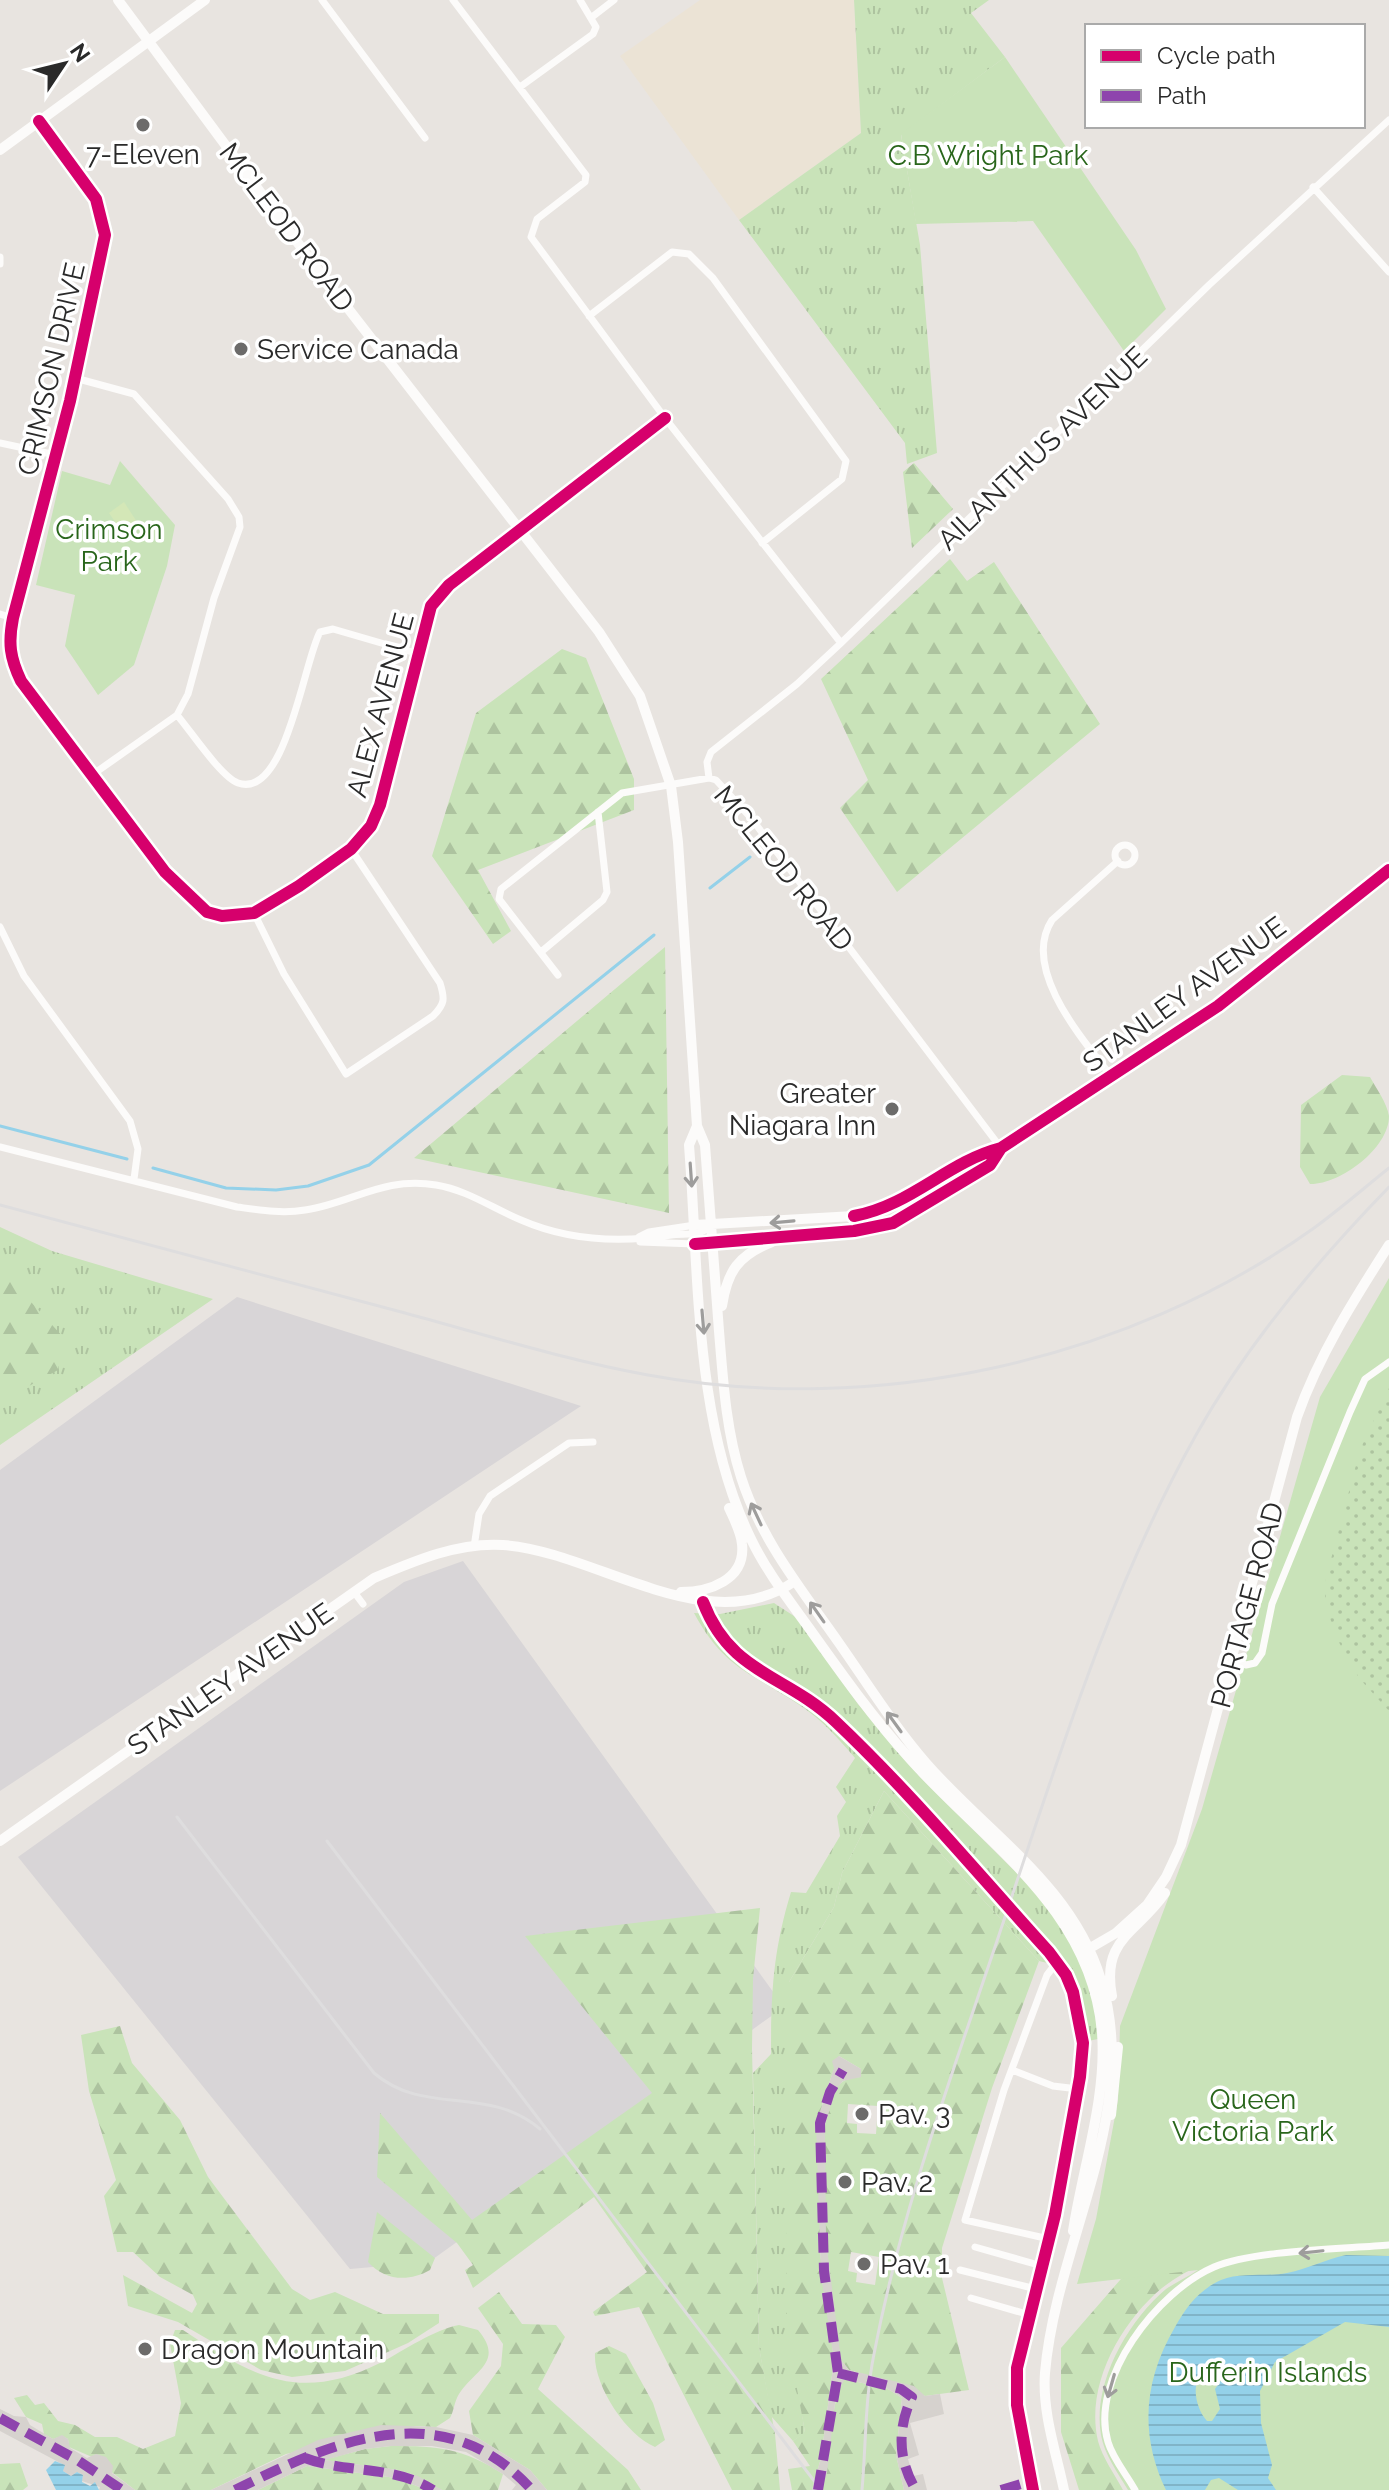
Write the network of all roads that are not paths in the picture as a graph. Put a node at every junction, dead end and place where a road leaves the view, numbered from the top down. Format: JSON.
{"nodes":[{"id":1,"x":118,"y":0,"type":"edge"},
{"id":2,"x":205,"y":0,"type":"edge"},
{"id":3,"x":322,"y":0,"type":"edge"},
{"id":4,"x":453,"y":0,"type":"edge"},
{"id":5,"x":580,"y":0,"type":"edge"},
{"id":6,"x":614,"y":0,"type":"edge"},
{"id":7,"x":592,"y":17,"type":"junction"},
{"id":8,"x":149,"y":42,"type":"junction"},
{"id":9,"x":520,"y":87,"type":"junction"},
{"id":10,"x":1389,"y":120,"type":"edge"},
{"id":11,"x":39,"y":121,"type":"junction"},
{"id":12,"x":425,"y":138,"type":"dead end"},
{"id":13,"x":0,"y":150,"type":"edge"},
{"id":14,"x":1313,"y":187,"type":"junction"},
{"id":15,"x":0,"y":257,"type":"edge"},
{"id":16,"x":0,"y":264,"type":"edge"},
{"id":17,"x":1389,"y":272,"type":"edge"},
{"id":18,"x":589,"y":316,"type":"junction"},
{"id":19,"x":75,"y":378,"type":"junction"},
{"id":20,"x":665,"y":418,"type":"junction"},
{"id":21,"x":0,"y":443,"type":"edge"},
{"id":22,"x":56,"y":455,"type":"junction"},
{"id":23,"x":522,"y":530,"type":"junction"},
{"id":24,"x":762,"y":543,"type":"junction"},
{"id":25,"x":0,"y":614,"type":"edge"},
{"id":26,"x":13,"y":618,"type":"junction"},
{"id":27,"x":841,"y":643,"type":"junction"},
{"id":28,"x":419,"y":654,"type":"junction"},
{"id":29,"x":177,"y":715,"type":"junction"},
{"id":30,"x":92,"y":775,"type":"junction"},
{"id":31,"x":709,"y":778,"type":"junction"},
{"id":32,"x":671,"y":786,"type":"junction"},
{"id":33,"x":598,"y":812,"type":"junction"},
{"id":34,"x":351,"y":849,"type":"junction"},
{"id":35,"x":1118,"y":861,"type":"dead end"},
{"id":36,"x":1389,"y":870,"type":"edge"},
{"id":37,"x":254,"y":913,"type":"junction"},
{"id":38,"x":0,"y":927,"type":"edge"},
{"id":39,"x":541,"y":952,"type":"junction"},
{"id":40,"x":558,"y":975,"type":"dead end"},
{"id":41,"x":1112,"y":1077,"type":"junction"},
{"id":42,"x":697,"y":1126,"type":"junction"},
{"id":43,"x":0,"y":1147,"type":"edge"},
{"id":44,"x":1001,"y":1148,"type":"junction"},
{"id":45,"x":134,"y":1179,"type":"junction"},
{"id":46,"x":711,"y":1225,"type":"junction"},
{"id":47,"x":695,"y":1234,"type":"junction"},
{"id":48,"x":781,"y":1239,"type":"junction"},
{"id":49,"x":634,"y":1240,"type":"junction"},
{"id":50,"x":712,"y":1243,"type":"junction"},
{"id":51,"x":1389,"y":1245,"type":"edge"},
{"id":52,"x":719,"y":1328,"type":"junction"},
{"id":53,"x":1389,"y":1362,"type":"edge"},
{"id":54,"x":709,"y":1404,"type":"junction"},
{"id":55,"x":593,"y":1442,"type":"dead end"},
{"id":56,"x":474,"y":1547,"type":"junction"},
{"id":57,"x":795,"y":1581,"type":"junction"},
{"id":58,"x":782,"y":1590,"type":"junction"},
{"id":59,"x":354,"y":1592,"type":"junction"},
{"id":60,"x":668,"y":1592,"type":"junction"},
{"id":61,"x":703,"y":1602,"type":"junction"},
{"id":62,"x":363,"y":1604,"type":"dead end"},
{"id":63,"x":1233,"y":1660,"type":"junction"},
{"id":64,"x":1195,"y":1797,"type":"junction"},
{"id":65,"x":0,"y":1841,"type":"edge"},
{"id":66,"x":1086,"y":1951,"type":"junction"},
{"id":67,"x":1057,"y":1962,"type":"junction"},
{"id":68,"x":1012,"y":2070,"type":"junction"},
{"id":69,"x":1078,"y":2089,"type":"junction"},
{"id":70,"x":1098,"y":2153,"type":"junction"},
{"id":71,"x":1049,"y":2239,"type":"junction"},
{"id":72,"x":1389,"y":2245,"type":"edge"},
{"id":73,"x":975,"y":2247,"type":"dead end"},
{"id":74,"x":1042,"y":2266,"type":"junction"},
{"id":75,"x":960,"y":2270,"type":"dead end"},
{"id":76,"x":1065,"y":2276,"type":"junction"},
{"id":77,"x":1036,"y":2289,"type":"junction"},
{"id":78,"x":971,"y":2298,"type":"dead end"},
{"id":79,"x":1030,"y":2315,"type":"junction"},
{"id":80,"x":1033,"y":2490,"type":"edge"},
{"id":81,"x":1064,"y":2490,"type":"edge"},
{"id":82,"x":1135,"y":2490,"type":"edge"}],
"edges":[{"from":1,"to":8,"type":"main road","name":"MCLEOD ROAD"},
{"from":2,"to":8,"type":"main road"},
{"from":3,"to":12,"type":"street"},
{"from":4,"to":9,"type":"street"},
{"from":5,"to":7,"type":"street"},
{"from":6,"to":7,"type":"street"},
{"from":7,"to":9,"type":"street"},
{"from":8,"to":11,"type":"main road"},
{"from":8,"to":23,"type":"main road","name":"MCLEOD ROAD"},
{"from":9,"to":18,"type":"street"},
{"from":10,"to":14,"type":"street","name":"AILANTHUS AVENUE"},
{"from":11,"to":13,"type":"main road"},
{"from":11,"to":19,"type":"street","name":"CRIMSON DRIVE"},
{"from":14,"to":17,"type":"street"},
{"from":14,"to":27,"type":"street","name":"AILANTHUS AVENUE"},
{"from":15,"to":16,"type":"street"},
{"from":18,"to":20,"type":"street"},
{"from":18,"to":24,"type":"street"},
{"from":19,"to":22,"type":"street","name":"CRIMSON DRIVE"},
{"from":19,"to":29,"type":"street"},
{"from":20,"to":23,"type":"street","name":"ALEX AVENUE"},
{"from":20,"to":24,"type":"street"},
{"from":21,"to":22,"type":"street"},
{"from":22,"to":26,"type":"street","name":"CRIMSON DRIVE"},
{"from":23,"to":28,"type":"street","name":"ALEX AVENUE"},
{"from":23,"to":32,"type":"main road","name":"MCLEOD ROAD"},
{"from":24,"to":27,"type":"street"},
{"from":25,"to":26,"type":"street"},
{"from":26,"to":30,"type":"street","name":"CRIMSON DRIVE"},
{"from":27,"to":31,"type":"street","name":"AILANTHUS AVENUE"},
{"from":28,"to":29,"type":"street"},
{"from":28,"to":34,"type":"street","name":"ALEX AVENUE"},
{"from":29,"to":30,"type":"street"},
{"from":30,"to":37,"type":"street","name":"CRIMSON DRIVE"},
{"from":31,"to":32,"type":"street","name":"MCLEOD ROAD"},
{"from":31,"to":44,"type":"street","name":"MCLEOD ROAD"},
{"from":32,"to":33,"type":"street"},
{"from":32,"to":42,"type":"main road"},
{"from":33,"to":39,"type":"street"},
{"from":33,"to":39,"type":"street"},
{"from":34,"to":37,"type":"street","name":"ALEX AVENUE"},
{"from":34,"to":37,"type":"street"},
{"from":35,"to":41,"type":"street"},
{"from":36,"to":41,"type":"main road","name":"STANLEY AVENUE"},
{"from":38,"to":45,"type":"street"},
{"from":39,"to":40,"type":"street"},
{"from":41,"to":44,"type":"main road","name":"STANLEY AVENUE"},
{"from":42,"to":46,"type":"main road"},
{"from":42,"to":47,"type":"main road","one_way":true},
{"from":43,"to":45,"type":"street"},
{"from":44,"to":46,"type":"main road","name":"STANLEY AVENUE","one_way":true},
{"from":44,"to":48,"type":"main road","name":"STANLEY AVENUE"},
{"from":45,"to":49,"type":"street"},
{"from":46,"to":47,"type":"main road","name":"STANLEY AVENUE"},
{"from":46,"to":50,"type":"main road"},
{"from":47,"to":49,"type":"street"},
{"from":47,"to":49,"type":"street"},
{"from":47,"to":50,"type":"main road","name":"STANLEY AVENUE"},
{"from":47,"to":54,"type":"main road","one_way":true},
{"from":48,"to":50,"type":"main road","name":"STANLEY AVENUE"},
{"from":48,"to":52,"type":"main road"},
{"from":50,"to":52,"type":"main road"},
{"from":51,"to":63,"type":"main road","name":"PORTAGE ROAD"},
{"from":57,"to":52,"type":"main road","one_way":true},
{"from":53,"to":63,"type":"street"},
{"from":54,"to":58,"type":"main road"},
{"from":54,"to":60,"type":"main road"},
{"from":55,"to":56,"type":"street"},
{"from":56,"to":59,"type":"main road","name":"STANLEY AVENUE"},
{"from":56,"to":60,"type":"main road","name":"STANLEY AVENUE"},
{"from":57,"to":58,"type":"main road","name":"STANLEY AVENUE"},
{"from":66,"to":57,"type":"main road","one_way":true},
{"from":58,"to":61,"type":"main road","name":"STANLEY AVENUE"},
{"from":58,"to":66,"type":"main road"},
{"from":59,"to":62,"type":"street"},
{"from":59,"to":65,"type":"main road","name":"STANLEY AVENUE"},
{"from":60,"to":61,"type":"main road","name":"STANLEY AVENUE"},
{"from":61,"to":67,"type":"street"},
{"from":63,"to":64,"type":"main road","name":"PORTAGE ROAD"},
{"from":64,"to":66,"type":"main road","name":"PORTAGE ROAD"},
{"from":64,"to":70,"type":"main road"},
{"from":66,"to":70,"type":"main road"},
{"from":66,"to":76,"type":"main road"},
{"from":67,"to":68,"type":"street"},
{"from":67,"to":69,"type":"street"},
{"from":68,"to":69,"type":"street"},
{"from":68,"to":71,"type":"street"},
{"from":69,"to":71,"type":"street"},
{"from":70,"to":76,"type":"main road"},
{"from":71,"to":74,"type":"street"},
{"from":72,"to":82,"type":"street","one_way":true},
{"from":73,"to":74,"type":"street"},
{"from":74,"to":77,"type":"street"},
{"from":75,"to":77,"type":"street"},
{"from":76,"to":81,"type":"main road"},
{"from":77,"to":79,"type":"street"},
{"from":78,"to":79,"type":"street"},
{"from":79,"to":80,"type":"street"}]}
